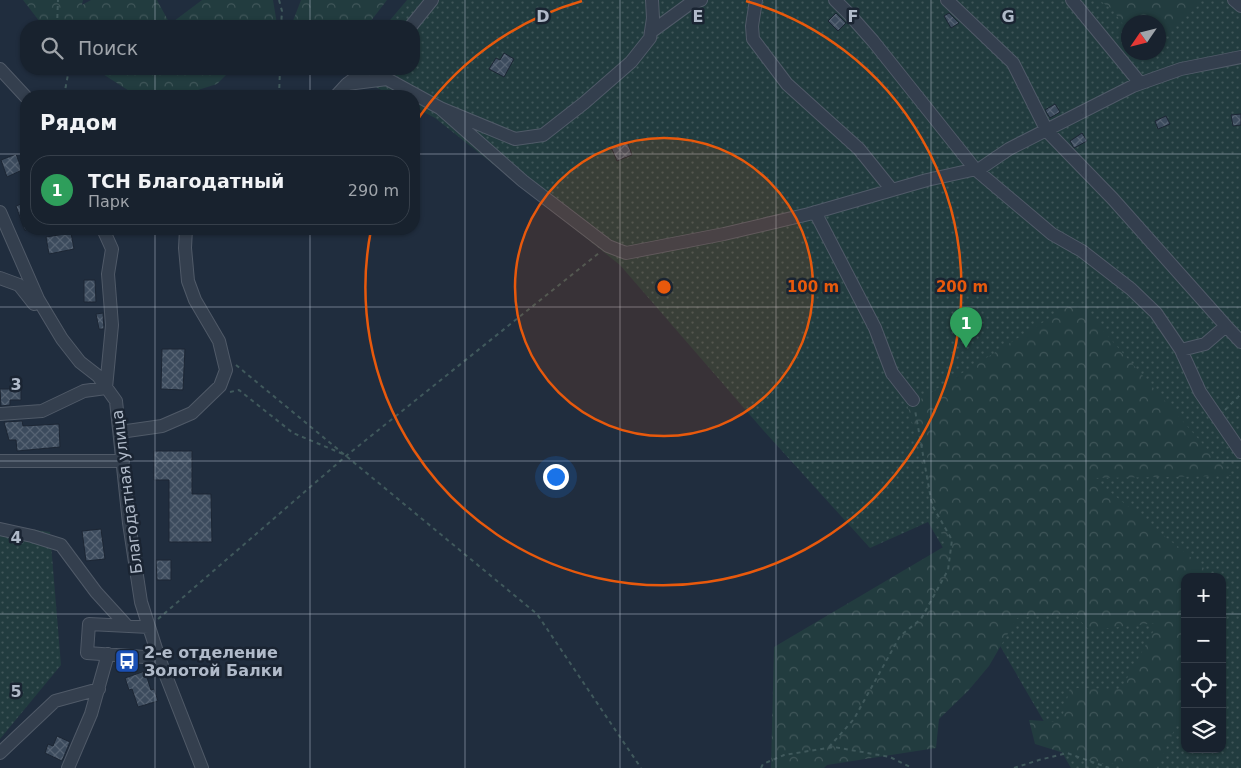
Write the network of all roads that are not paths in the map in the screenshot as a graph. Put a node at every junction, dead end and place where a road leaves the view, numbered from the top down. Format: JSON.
{"nodes":[{"id":1,"x":432,"y":0,"type":"edge"},
{"id":2,"x":652,"y":0,"type":"edge"},
{"id":3,"x":701,"y":0,"type":"edge"},
{"id":4,"x":756,"y":0,"type":"edge"},
{"id":5,"x":835,"y":0,"type":"edge"},
{"id":6,"x":947,"y":0,"type":"edge"},
{"id":7,"x":1072,"y":0,"type":"edge"},
{"id":8,"x":1234,"y":0,"type":"edge"},
{"id":9,"x":1241,"y":6,"type":"edge"},
{"id":10,"x":416,"y":20,"type":"edge"},
{"id":11,"x":651,"y":32,"type":"junction"},
{"id":12,"x":1241,"y":57,"type":"edge"},
{"id":13,"x":0,"y":69,"type":"edge"},
{"id":14,"x":359,"y":75,"type":"edge"},
{"id":15,"x":1140,"y":83,"type":"junction"},
{"id":16,"x":347,"y":84,"type":"junction"},
{"id":17,"x":342,"y":90,"type":"edge"},
{"id":18,"x":408,"y":90,"type":"edge"},
{"id":19,"x":20,"y":91,"type":"edge"},
{"id":20,"x":420,"y":97,"type":"edge"},
{"id":21,"x":440,"y":108,"type":"junction"},
{"id":22,"x":1047,"y":131,"type":"junction"},
{"id":23,"x":975,"y":169,"type":"junction"},
{"id":24,"x":892,"y":190,"type":"junction"},
{"id":25,"x":0,"y":212,"type":"edge"},
{"id":26,"x":815,"y":212,"type":"junction"},
{"id":27,"x":106,"y":235,"type":"edge"},
{"id":28,"x":185,"y":235,"type":"edge"},
{"id":29,"x":0,"y":278,"type":"edge"},
{"id":30,"x":1226,"y":326,"type":"junction"},
{"id":31,"x":62,"y":339,"type":"junction"},
{"id":32,"x":1241,"y":342,"type":"edge"},
{"id":33,"x":1181,"y":350,"type":"junction"},
{"id":34,"x":106,"y":388,"type":"junction"},
{"id":35,"x":913,"y":400,"type":"road end"},
{"id":36,"x":0,"y":414,"type":"edge"},
{"id":37,"x":120,"y":432,"type":"junction"},
{"id":38,"x":1241,"y":452,"type":"edge"},
{"id":39,"x":123,"y":461,"type":"junction"},
{"id":40,"x":0,"y":462,"type":"edge"},
{"id":41,"x":0,"y":528,"type":"edge"},
{"id":42,"x":127,"y":626,"type":"junction"},
{"id":43,"x":149,"y":627,"type":"junction"},
{"id":44,"x":108,"y":654,"type":"junction"},
{"id":45,"x":159,"y":658,"type":"junction"},
{"id":46,"x":99,"y":689,"type":"junction"},
{"id":47,"x":0,"y":753,"type":"edge"},
{"id":48,"x":68,"y":768,"type":"edge"},
{"id":49,"x":202,"y":768,"type":"edge"}],
"edges":[{"from":1,"to":10,"type":"street"},
{"from":2,"to":11,"type":"street"},
{"from":3,"to":11,"type":"street"},
{"from":4,"to":24,"type":"street"},
{"from":5,"to":23,"type":"street"},
{"from":6,"to":22,"type":"street"},
{"from":7,"to":15,"type":"street"},
{"from":8,"to":9,"type":"street"},
{"from":11,"to":21,"type":"street"},
{"from":12,"to":15,"type":"street"},
{"from":13,"to":19,"type":"street"},
{"from":14,"to":16,"type":"street"},
{"from":15,"to":22,"type":"street"},
{"from":16,"to":17,"type":"street"},
{"from":16,"to":18,"type":"street"},
{"from":20,"to":21,"type":"street"},
{"from":21,"to":26,"type":"street"},
{"from":22,"to":23,"type":"street"},
{"from":22,"to":30,"type":"street"},
{"from":23,"to":24,"type":"street"},
{"from":23,"to":33,"type":"street"},
{"from":24,"to":26,"type":"street"},
{"from":25,"to":31,"type":"street","name":"Благодатная улица"},
{"from":26,"to":35,"type":"street"},
{"from":27,"to":34,"type":"street"},
{"from":28,"to":37,"type":"street"},
{"from":29,"to":31,"type":"street"},
{"from":30,"to":32,"type":"street"},
{"from":30,"to":33,"type":"street"},
{"from":31,"to":34,"type":"street","name":"Благодатная улица"},
{"from":33,"to":38,"type":"street"},
{"from":34,"to":36,"type":"street"},
{"from":34,"to":37,"type":"street","name":"Благодатная улица"},
{"from":37,"to":39,"type":"street","name":"Благодатная улица"},
{"from":39,"to":40,"type":"street"},
{"from":39,"to":43,"type":"street","name":"Благодатная улица"},
{"from":41,"to":42,"type":"street"},
{"from":42,"to":43,"type":"street"},
{"from":42,"to":44,"type":"street"},
{"from":43,"to":45,"type":"street","name":"Благодатная улица"},
{"from":44,"to":45,"type":"street"},
{"from":44,"to":46,"type":"street"},
{"from":45,"to":49,"type":"street","name":"Благодатная улица"},
{"from":46,"to":47,"type":"street"},
{"from":46,"to":48,"type":"street"}]}
